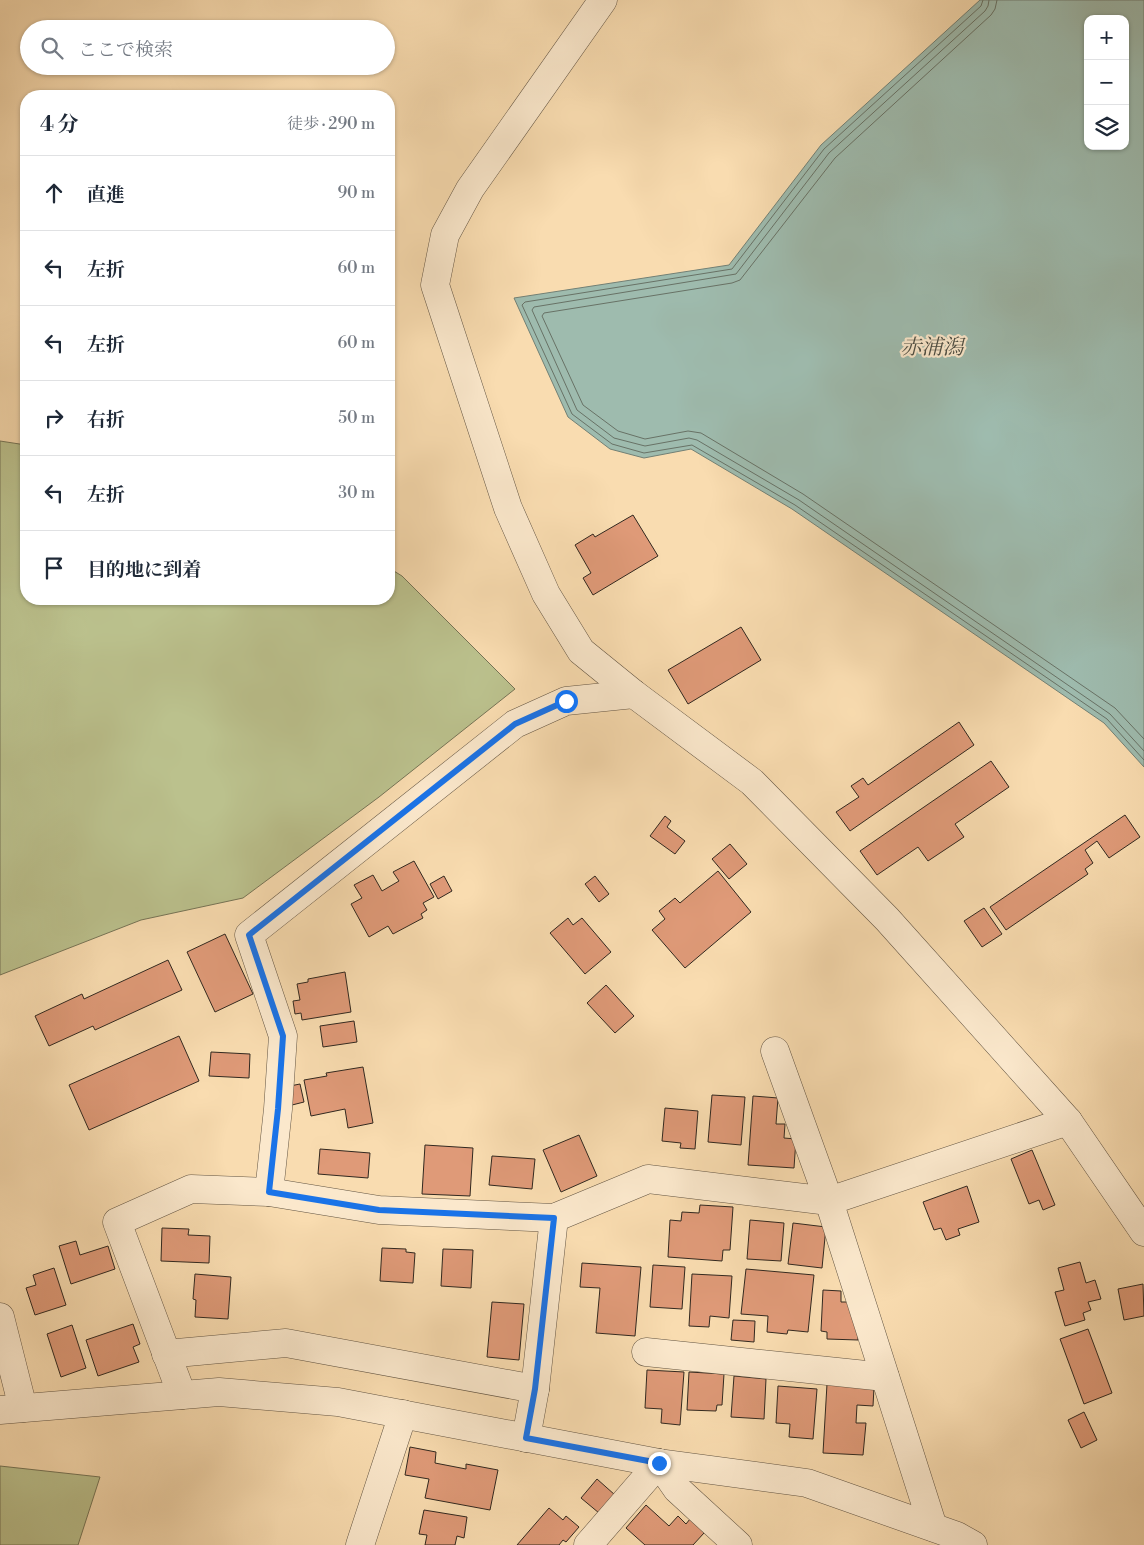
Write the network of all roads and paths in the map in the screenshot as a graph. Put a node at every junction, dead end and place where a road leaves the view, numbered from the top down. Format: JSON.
{"nodes":[{"id":1,"x":603,"y":0,"type":"edge"},
{"id":2,"x":634,"y":694,"type":"junction"},
{"id":3,"x":775,"y":1051,"type":"dead end"},
{"id":4,"x":1068,"y":1121,"type":"junction"},
{"id":5,"x":269,"y":1192,"type":"junction"},
{"id":6,"x":829,"y":1200,"type":"junction"},
{"id":7,"x":554,"y":1218,"type":"junction"},
{"id":8,"x":1144,"y":1232,"type":"edge"},
{"id":9,"x":0,"y":1317,"type":"edge"},
{"id":10,"x":646,"y":1352,"type":"dead end"},
{"id":11,"x":166,"y":1354,"type":"junction"},
{"id":12,"x":885,"y":1377,"type":"junction"},
{"id":13,"x":535,"y":1389,"type":"junction"},
{"id":14,"x":182,"y":1395,"type":"junction"},
{"id":15,"x":12,"y":1409,"type":"edge"},
{"id":16,"x":403,"y":1414,"type":"junction"},
{"id":17,"x":526,"y":1438,"type":"junction"},
{"id":18,"x":659,"y":1463,"type":"junction"},
{"id":19,"x":932,"y":1527,"type":"junction"},
{"id":20,"x":360,"y":1545,"type":"edge"},
{"id":21,"x":588,"y":1545,"type":"edge"},
{"id":22,"x":738,"y":1545,"type":"edge"},
{"id":23,"x":973,"y":1545,"type":"edge"}],
"edges":[{"from":1,"to":2,"type":"street"},
{"from":2,"to":4,"type":"street"},
{"from":2,"to":5,"type":"street"},
{"from":3,"to":6,"type":"street"},
{"from":4,"to":6,"type":"street"},
{"from":4,"to":8,"type":"street"},
{"from":5,"to":7,"type":"street"},
{"from":5,"to":11,"type":"street"},
{"from":6,"to":7,"type":"street"},
{"from":6,"to":12,"type":"street"},
{"from":7,"to":13,"type":"street"},
{"from":9,"to":15,"type":"street"},
{"from":10,"to":12,"type":"street"},
{"from":11,"to":13,"type":"street"},
{"from":11,"to":14,"type":"street"},
{"from":12,"to":19,"type":"street"},
{"from":13,"to":17,"type":"street"},
{"from":14,"to":15,"type":"street"},
{"from":14,"to":16,"type":"street"},
{"from":16,"to":17,"type":"street"},
{"from":16,"to":20,"type":"street"},
{"from":17,"to":18,"type":"street"},
{"from":18,"to":19,"type":"street"},
{"from":18,"to":21,"type":"street"},
{"from":18,"to":22,"type":"street"},
{"from":19,"to":23,"type":"street"}]}
